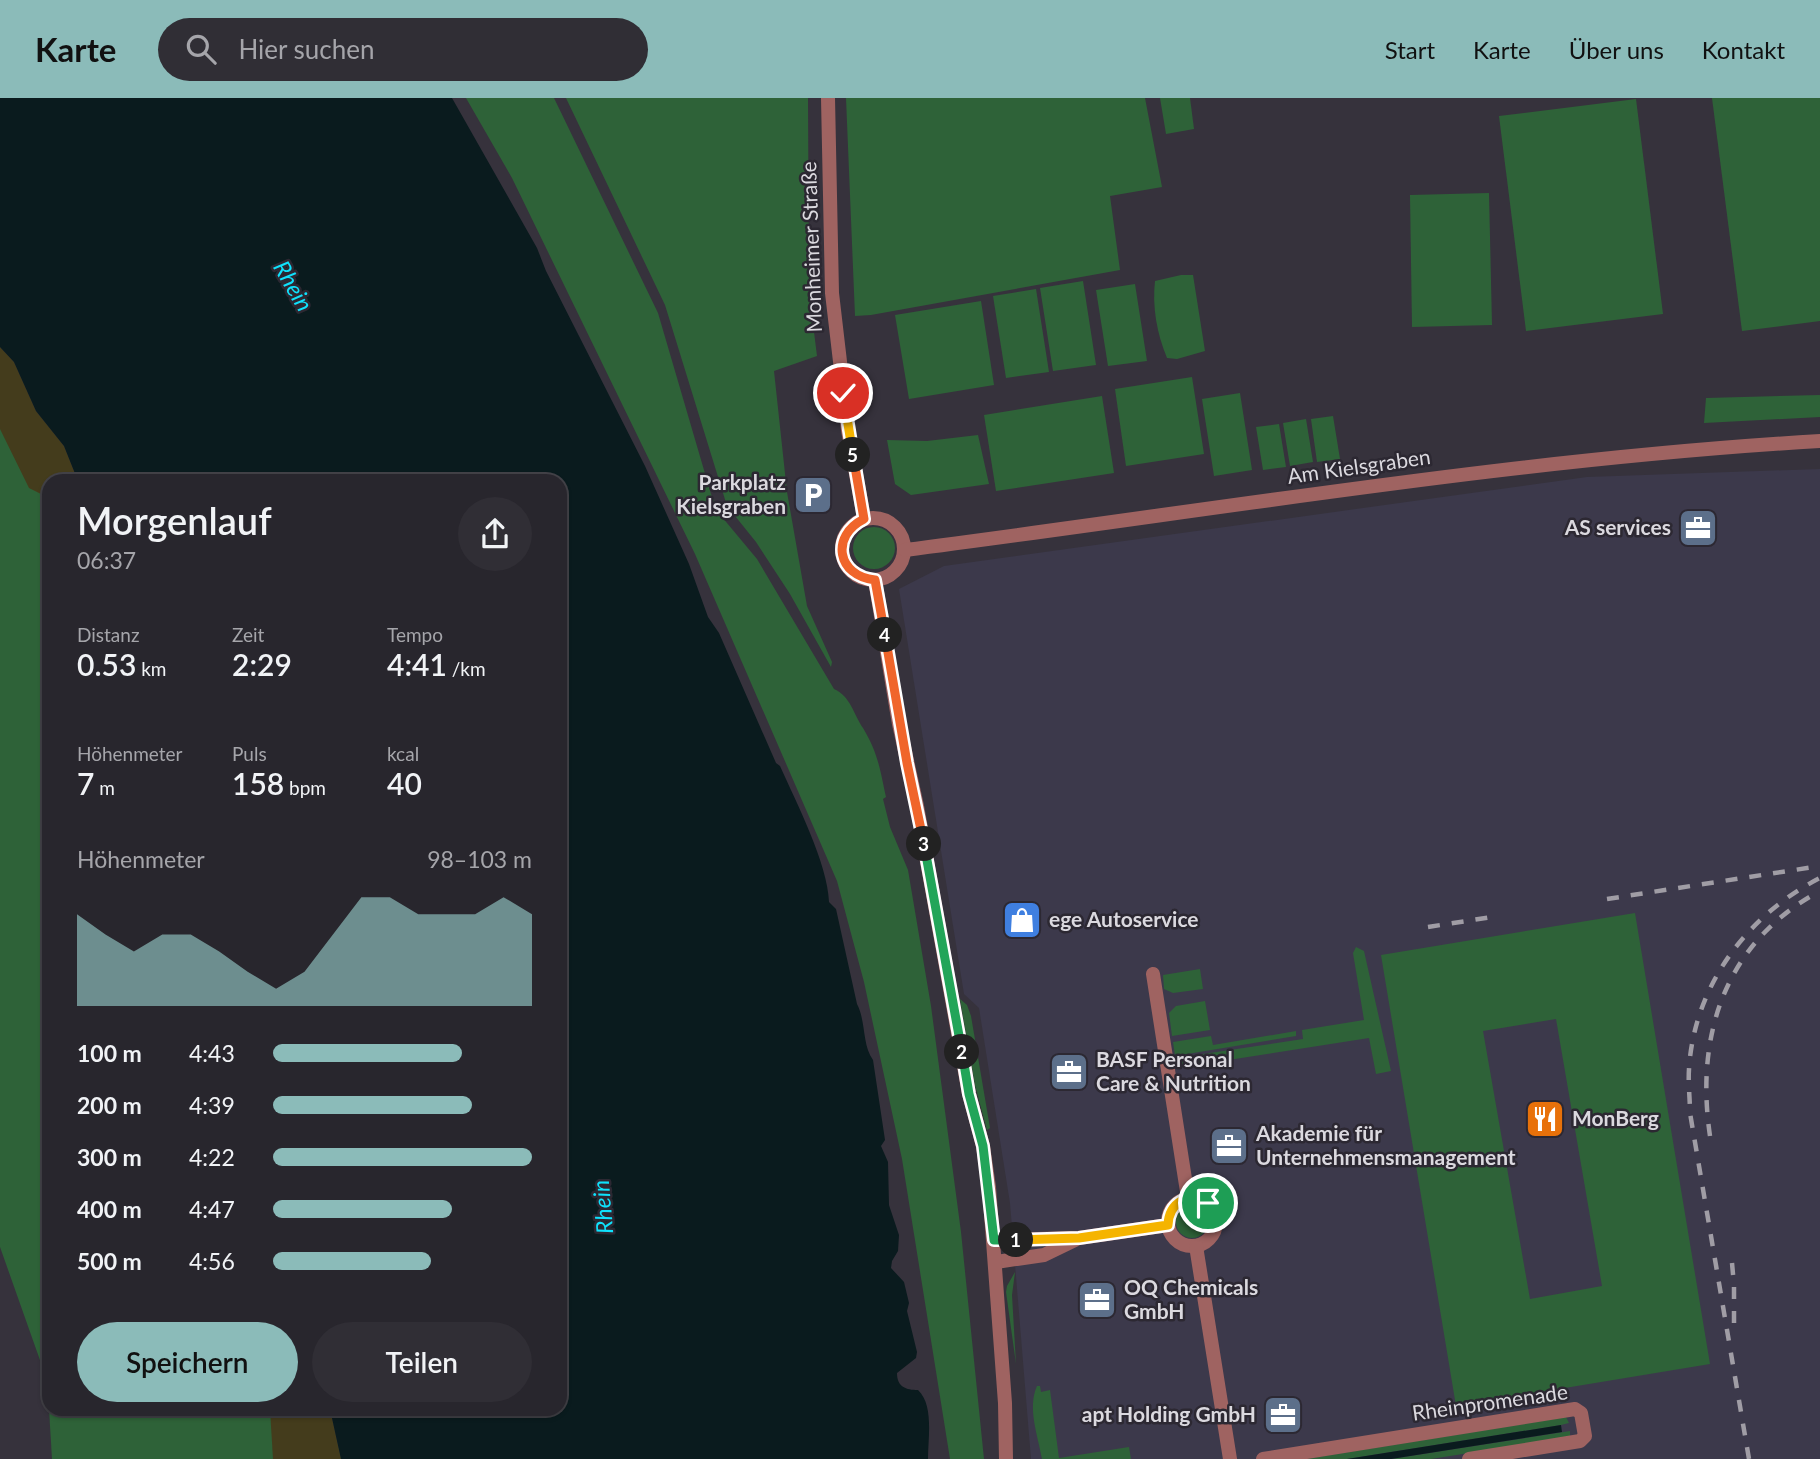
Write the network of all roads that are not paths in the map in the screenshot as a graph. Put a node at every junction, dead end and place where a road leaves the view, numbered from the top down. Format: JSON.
{"nodes":[{"id":1,"x":828,"y":98,"type":"edge"},
{"id":2,"x":1820,"y":441,"type":"edge"},
{"id":3,"x":864,"y":519,"type":"junction"},
{"id":4,"x":905,"y":550,"type":"junction"},
{"id":5,"x":875,"y":580,"type":"junction"},
{"id":6,"x":1153,"y":974,"type":"dead end"},
{"id":7,"x":1188,"y":1198,"type":"junction"},
{"id":8,"x":1168,"y":1225,"type":"junction"},
{"id":9,"x":1079,"y":1238,"type":"junction"},
{"id":10,"x":994,"y":1240,"type":"junction"},
{"id":11,"x":1196,"y":1245,"type":"junction"},
{"id":12,"x":996,"y":1262,"type":"junction"},
{"id":13,"x":1006,"y":1459,"type":"edge"},
{"id":14,"x":1230,"y":1459,"type":"edge"},
{"id":15,"x":1263,"y":1459,"type":"edge"},
{"id":16,"x":1469,"y":1459,"type":"edge"}],
"edges":[{"from":1,"to":3,"type":"street","name":"Monheimer Straße"},
{"from":2,"to":4,"type":"street","name":"Am Kielsgraben"},
{"from":3,"to":4,"type":"street"},
{"from":3,"to":5,"type":"street"},
{"from":4,"to":5,"type":"street"},
{"from":5,"to":10,"type":"street"},
{"from":6,"to":7,"type":"street"},
{"from":7,"to":8,"type":"street"},
{"from":7,"to":11,"type":"street"},
{"from":8,"to":9,"type":"street"},
{"from":8,"to":11,"type":"street"},
{"from":9,"to":10,"type":"street"},
{"from":9,"to":12,"type":"street"},
{"from":10,"to":12,"type":"street"},
{"from":11,"to":14,"type":"street"},
{"from":12,"to":13,"type":"street"},
{"from":15,"to":16,"type":"street","name":"Rheinpromenade"}]}
